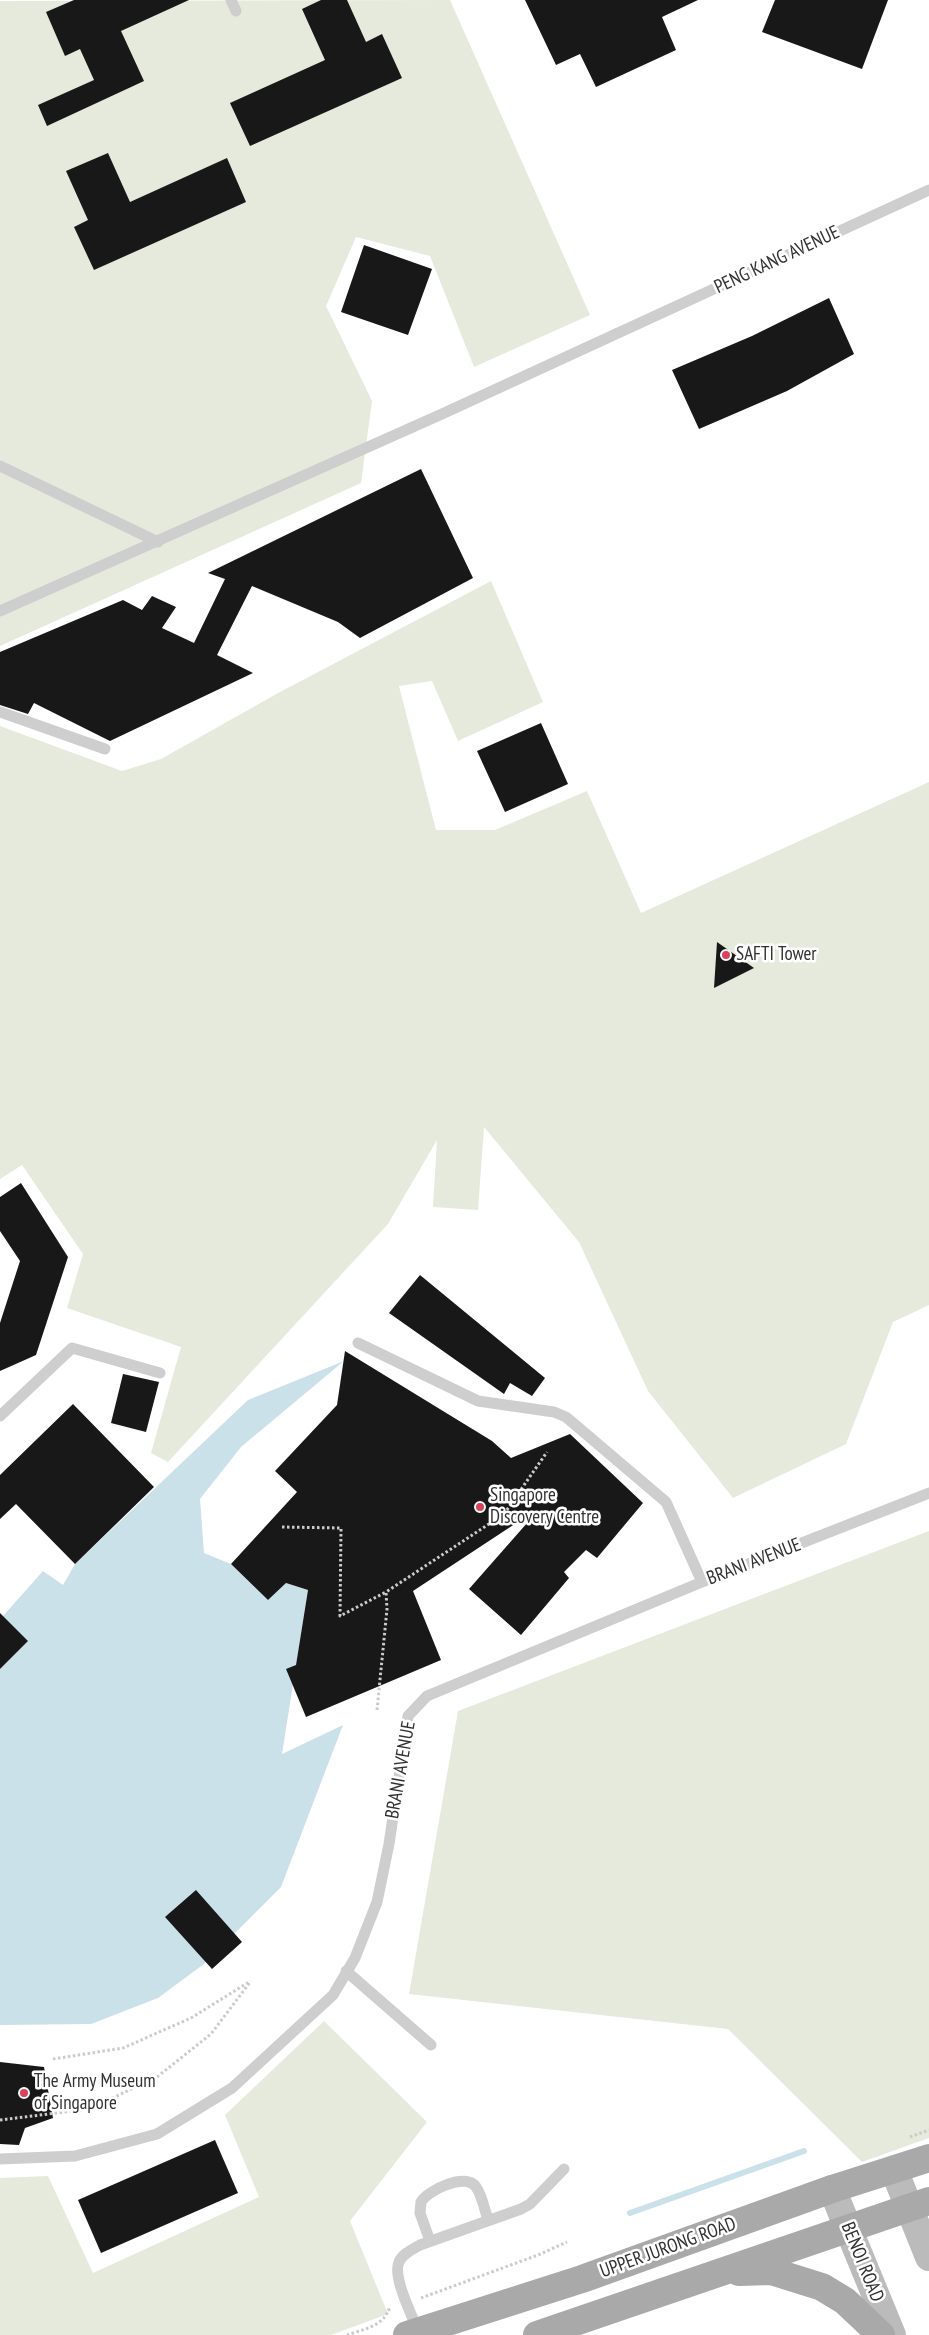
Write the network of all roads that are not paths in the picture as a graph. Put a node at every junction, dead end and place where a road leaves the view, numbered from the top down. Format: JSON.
{"nodes":[{"id":1,"x":231,"y":0,"type":"edge"},
{"id":2,"x":236,"y":11,"type":"dead end"},
{"id":3,"x":929,"y":190,"type":"edge"},
{"id":4,"x":0,"y":466,"type":"edge"},
{"id":5,"x":158,"y":542,"type":"junction"},
{"id":6,"x":0,"y":611,"type":"edge"},
{"id":7,"x":0,"y":712,"type":"edge"},
{"id":8,"x":105,"y":749,"type":"dead end"},
{"id":9,"x":358,"y":1342,"type":"dead end"},
{"id":10,"x":160,"y":1373,"type":"dead end"},
{"id":11,"x":0,"y":1416,"type":"edge"},
{"id":12,"x":929,"y":1494,"type":"edge"},
{"id":13,"x":702,"y":1582,"type":"junction"},
{"id":14,"x":346,"y":1971,"type":"junction"},
{"id":15,"x":431,"y":2045,"type":"dead end"},
{"id":16,"x":929,"y":2158,"type":"edge"},
{"id":17,"x":0,"y":2159,"type":"edge"},
{"id":18,"x":564,"y":2170,"type":"dead end"},
{"id":19,"x":894,"y":2170,"type":"junction"},
{"id":20,"x":832,"y":2189,"type":"junction"},
{"id":21,"x":920,"y":2204,"type":"edge"},
{"id":22,"x":488,"y":2220,"type":"junction"},
{"id":23,"x":848,"y":2228,"type":"junction"},
{"id":24,"x":430,"y":2241,"type":"junction"},
{"id":25,"x":929,"y":2257,"type":"edge"},
{"id":26,"x":717,"y":2273,"type":"junction"},
{"id":27,"x":415,"y":2334,"type":"edge"},
{"id":28,"x":537,"y":2335,"type":"edge"},
{"id":29,"x":881,"y":2335,"type":"edge"},
{"id":30,"x":892,"y":2335,"type":"edge"}],
"edges":[{"from":1,"to":2,"type":"lane"},
{"from":3,"to":5,"type":"lane","name":"PENG KANG AVENUE"},
{"from":4,"to":5,"type":"lane"},
{"from":5,"to":6,"type":"lane","name":"PENG KANG AVENUE"},
{"from":7,"to":8,"type":"lane"},
{"from":9,"to":13,"type":"lane"},
{"from":10,"to":11,"type":"lane"},
{"from":12,"to":13,"type":"lane","name":"BRANI AVENUE"},
{"from":13,"to":14,"type":"lane","name":"BRANI AVENUE"},
{"from":14,"to":15,"type":"lane"},
{"from":14,"to":17,"type":"lane","name":"BRANI AVENUE"},
{"from":16,"to":19,"type":"main road","name":"UPPER JURONG ROAD"},
{"from":18,"to":22,"type":"lane"},
{"from":19,"to":20,"type":"main road","name":"UPPER JURONG ROAD"},
{"from":19,"to":21,"type":"main road"},
{"from":20,"to":23,"type":"main road","name":"BENOI ROAD"},
{"from":20,"to":27,"type":"main road","name":"UPPER JURONG ROAD"},
{"from":21,"to":23,"type":"main road","name":"UPPER JURONG ROAD"},
{"from":21,"to":25,"type":"main road"},
{"from":22,"to":24,"type":"lane"},
{"from":22,"to":24,"type":"lane"},
{"from":23,"to":26,"type":"main road","name":"UPPER JURONG ROAD"},
{"from":23,"to":30,"type":"main road","name":"BENOI ROAD"},
{"from":24,"to":27,"type":"lane"},
{"from":26,"to":28,"type":"main road","name":"UPPER JURONG ROAD"},
{"from":26,"to":29,"type":"main road"}]}
